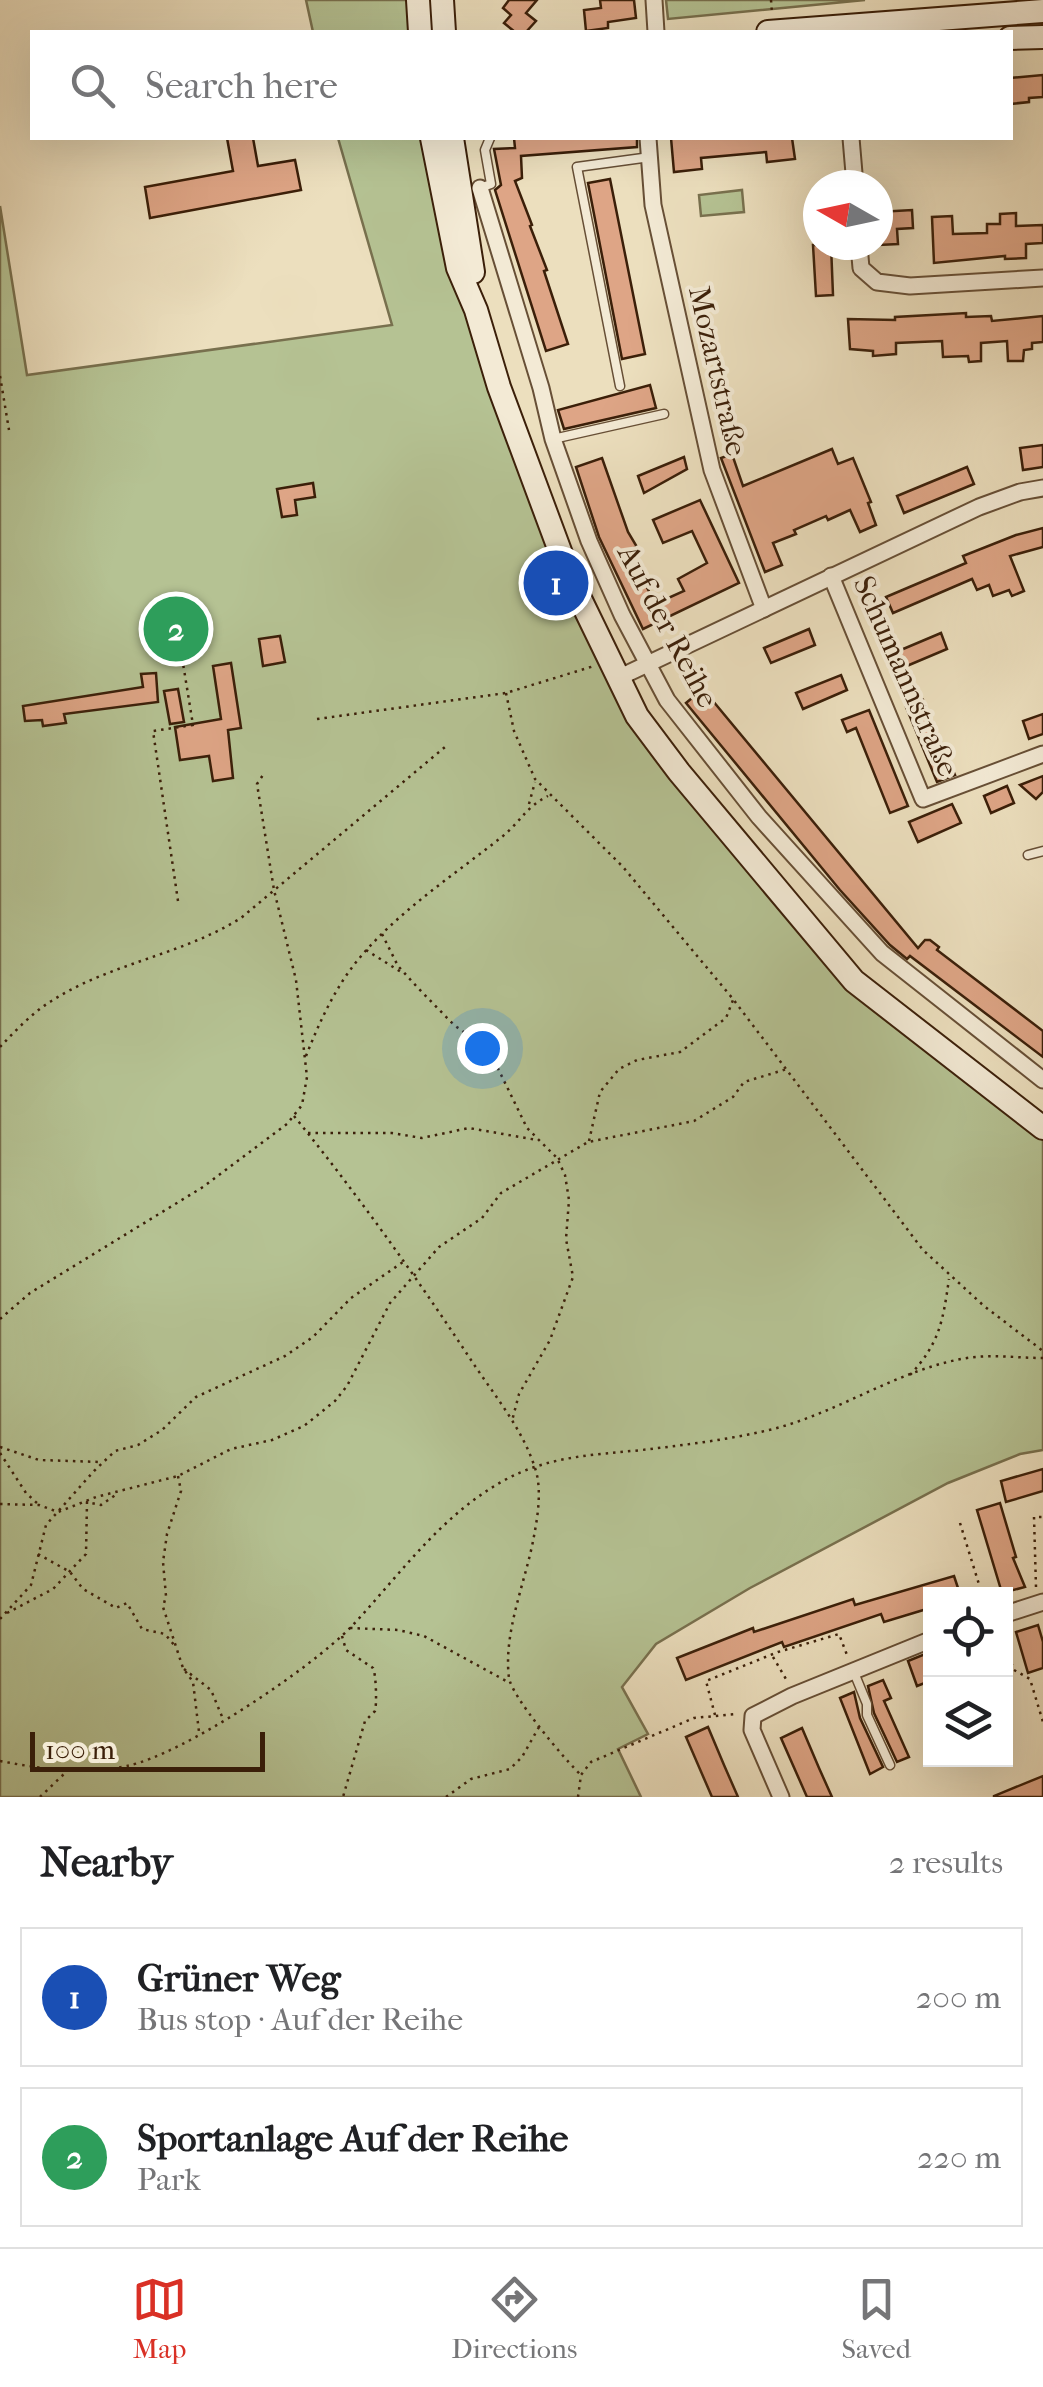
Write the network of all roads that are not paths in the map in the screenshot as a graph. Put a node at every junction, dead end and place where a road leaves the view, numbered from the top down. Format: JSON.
{"nodes":[{"id":1,"x":418,"y":0,"type":"edge"},
{"id":2,"x":442,"y":0,"type":"edge"},
{"id":3,"x":654,"y":0,"type":"edge"},
{"id":4,"x":1043,"y":12,"type":"edge"},
{"id":5,"x":420,"y":30,"type":"edge"},
{"id":6,"x":444,"y":30,"type":"edge"},
{"id":7,"x":656,"y":30,"type":"edge"},
{"id":8,"x":796,"y":30,"type":"edge"},
{"id":9,"x":1043,"y":37,"type":"edge"},
{"id":10,"x":1013,"y":38,"type":"edge"},
{"id":11,"x":432,"y":140,"type":"edge"},
{"id":12,"x":452,"y":140,"type":"edge"},
{"id":13,"x":489,"y":140,"type":"edge"},
{"id":14,"x":648,"y":140,"type":"edge"},
{"id":15,"x":851,"y":140,"type":"edge"},
{"id":16,"x":650,"y":158,"type":"junction"},
{"id":17,"x":854,"y":170,"type":"edge"},
{"id":18,"x":480,"y":188,"type":"joint"},
{"id":19,"x":860,"y":260,"type":"edge"},
{"id":20,"x":1043,"y":278,"type":"edge"},
{"id":21,"x":476,"y":310,"type":"junction"},
{"id":22,"x":620,"y":386,"type":"dead end"},
{"id":23,"x":664,"y":414,"type":"dead end"},
{"id":24,"x":553,"y":439,"type":"junction"},
{"id":25,"x":1043,"y":488,"type":"edge"},
{"id":26,"x":832,"y":576,"type":"junction"},
{"id":27,"x":764,"y":609,"type":"junction"},
{"id":28,"x":648,"y":665,"type":"junction"},
{"id":29,"x":614,"y":669,"type":"junction"},
{"id":30,"x":1043,"y":754,"type":"edge"},
{"id":31,"x":1043,"y":851,"type":"edge"},
{"id":32,"x":1028,"y":855,"type":"dead end"},
{"id":33,"x":1043,"y":1080,"type":"edge"},
{"id":34,"x":1043,"y":1128,"type":"edge"},
{"id":35,"x":1040,"y":1603,"type":"edge"},
{"id":36,"x":1013,"y":1612,"type":"edge"},
{"id":37,"x":923,"y":1643,"type":"edge"},
{"id":38,"x":853,"y":1670,"type":"junction"},
{"id":39,"x":890,"y":1765,"type":"dead end"},
{"id":40,"x":781,"y":1797,"type":"edge"}],
"edges":[{"from":1,"to":5,"type":"main road"},
{"from":2,"to":6,"type":"main road"},
{"from":3,"to":7,"type":"street"},
{"from":4,"to":8,"type":"main road"},
{"from":9,"to":10,"type":"main road"},
{"from":11,"to":21,"type":"main road"},
{"from":12,"to":21,"type":"main road"},
{"from":13,"to":18,"type":"lane"},
{"from":14,"to":16,"type":"street","name":"Mozartstraße"},
{"from":15,"to":17,"type":"street"},
{"from":16,"to":22,"type":"lane"},
{"from":16,"to":27,"type":"street","name":"Mozartstraße"},
{"from":18,"to":24,"type":"street","name":"Auf der Reihe"},
{"from":19,"to":20,"type":"street"},
{"from":21,"to":29,"type":"main road"},
{"from":23,"to":24,"type":"lane"},
{"from":24,"to":28,"type":"street","name":"Auf der Reihe"},
{"from":25,"to":26,"type":"street"},
{"from":26,"to":27,"type":"street"},
{"from":26,"to":30,"type":"street","name":"Schumannstraße"},
{"from":27,"to":28,"type":"street"},
{"from":28,"to":29,"type":"street"},
{"from":28,"to":33,"type":"street","name":"Auf der Reihe"},
{"from":29,"to":34,"type":"main road"},
{"from":31,"to":32,"type":"lane"},
{"from":35,"to":36,"type":"street"},
{"from":37,"to":38,"type":"street"},
{"from":38,"to":39,"type":"lane"},
{"from":38,"to":40,"type":"street"}]}
